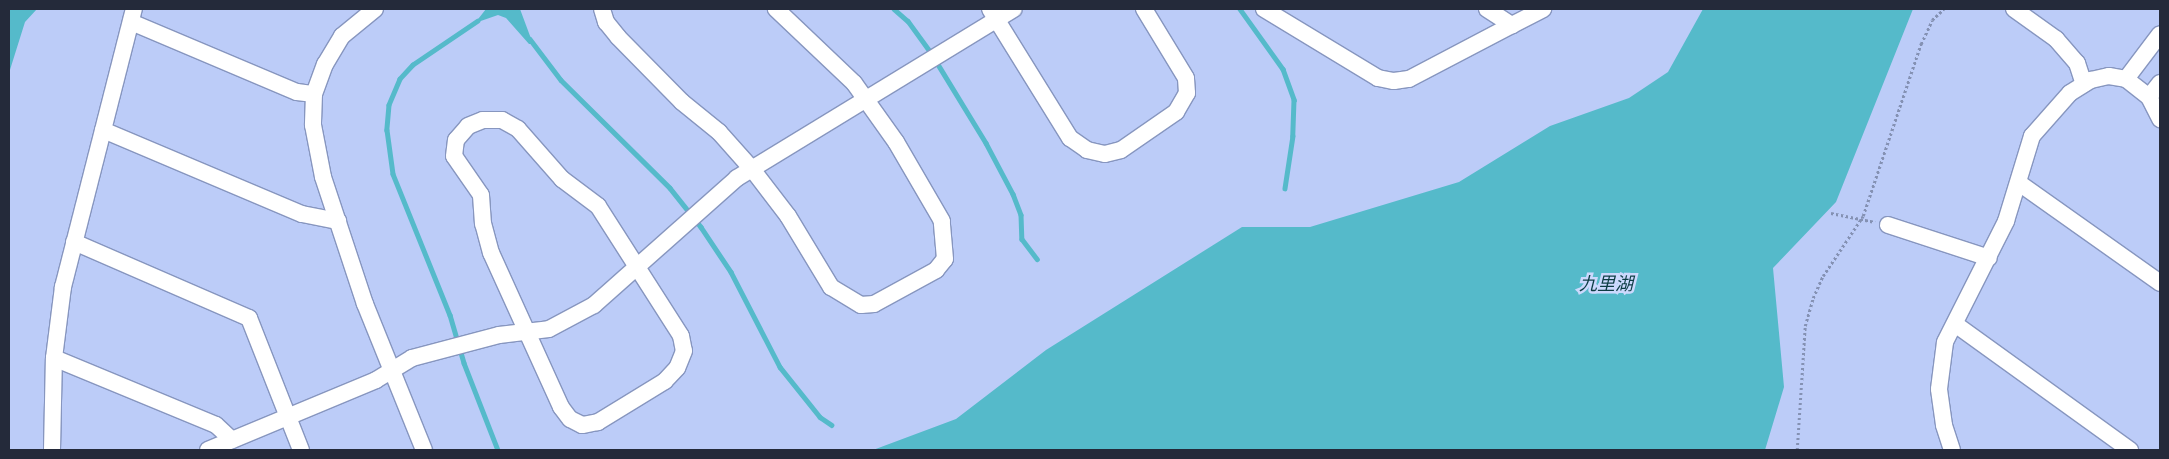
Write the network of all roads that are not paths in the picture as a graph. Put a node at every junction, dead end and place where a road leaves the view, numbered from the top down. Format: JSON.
{"nodes":[{"id":1,"x":375,"y":9,"type":"edge"},
{"id":2,"x":602,"y":9,"type":"edge"},
{"id":3,"x":776,"y":9,"type":"edge"},
{"id":4,"x":1014,"y":9,"type":"edge"},
{"id":5,"x":1144,"y":9,"type":"edge"},
{"id":6,"x":1264,"y":9,"type":"edge"},
{"id":7,"x":1487,"y":9,"type":"edge"},
{"id":8,"x":1543,"y":9,"type":"edge"},
{"id":9,"x":2014,"y":9,"type":"edge"},
{"id":10,"x":993,"y":14,"type":"edge"},
{"id":11,"x":132,"y":15,"type":"edge"},
{"id":12,"x":1512,"y":25,"type":"junction"},
{"id":13,"x":2160,"y":34,"type":"edge"},
{"id":14,"x":2126,"y":79,"type":"junction"},
{"id":15,"x":2160,"y":83,"type":"edge"},
{"id":16,"x":2084,"y":84,"type":"junction"},
{"id":17,"x":314,"y":94,"type":"junction"},
{"id":18,"x":2149,"y":97,"type":"junction"},
{"id":19,"x":866,"y":99,"type":"junction"},
{"id":20,"x":2160,"y":118,"type":"edge"},
{"id":21,"x":103,"y":130,"type":"junction"},
{"id":22,"x":752,"y":168,"type":"junction"},
{"id":23,"x":2019,"y":183,"type":"junction"},
{"id":24,"x":338,"y":222,"type":"junction"},
{"id":25,"x":1888,"y":225,"type":"road end"},
{"id":26,"x":74,"y":242,"type":"junction"},
{"id":27,"x":1989,"y":258,"type":"junction"},
{"id":28,"x":636,"y":266,"type":"junction"},
{"id":29,"x":2160,"y":283,"type":"edge"},
{"id":30,"x":1954,"y":324,"type":"junction"},
{"id":31,"x":527,"y":331,"type":"junction"},
{"id":32,"x":54,"y":358,"type":"junction"},
{"id":33,"x":392,"y":370,"type":"junction"},
{"id":34,"x":288,"y":416,"type":"junction"},
{"id":35,"x":232,"y":440,"type":"junction"},
{"id":36,"x":52,"y":450,"type":"edge"},
{"id":37,"x":208,"y":450,"type":"edge"},
{"id":38,"x":302,"y":450,"type":"edge"},
{"id":39,"x":424,"y":450,"type":"edge"},
{"id":40,"x":1952,"y":450,"type":"edge"},
{"id":41,"x":2130,"y":450,"type":"edge"}],
"edges":[{"from":1,"to":17,"type":"street"},
{"from":2,"to":22,"type":"street"},
{"from":3,"to":19,"type":"street"},
{"from":4,"to":10,"type":"street"},
{"from":5,"to":10,"type":"street"},
{"from":6,"to":12,"type":"street"},
{"from":7,"to":12,"type":"street"},
{"from":8,"to":12,"type":"street"},
{"from":9,"to":16,"type":"street"},
{"from":10,"to":19,"type":"street"},
{"from":11,"to":17,"type":"street"},
{"from":11,"to":21,"type":"street"},
{"from":13,"to":14,"type":"street"},
{"from":14,"to":16,"type":"street"},
{"from":14,"to":18,"type":"street"},
{"from":15,"to":18,"type":"street"},
{"from":16,"to":23,"type":"street"},
{"from":17,"to":24,"type":"street"},
{"from":18,"to":20,"type":"street"},
{"from":19,"to":22,"type":"street"},
{"from":19,"to":22,"type":"street"},
{"from":21,"to":24,"type":"street"},
{"from":21,"to":26,"type":"street"},
{"from":22,"to":28,"type":"street"},
{"from":23,"to":27,"type":"street"},
{"from":23,"to":29,"type":"street"},
{"from":24,"to":33,"type":"street"},
{"from":25,"to":27,"type":"street"},
{"from":26,"to":32,"type":"street"},
{"from":26,"to":34,"type":"street"},
{"from":27,"to":30,"type":"street"},
{"from":28,"to":31,"type":"street"},
{"from":28,"to":31,"type":"street"},
{"from":28,"to":31,"type":"street"},
{"from":30,"to":40,"type":"street"},
{"from":30,"to":41,"type":"street"},
{"from":31,"to":33,"type":"street"},
{"from":32,"to":35,"type":"street"},
{"from":32,"to":36,"type":"street"},
{"from":33,"to":34,"type":"street"},
{"from":33,"to":39,"type":"street"},
{"from":34,"to":35,"type":"street"},
{"from":34,"to":38,"type":"street"},
{"from":35,"to":37,"type":"street"}]}
